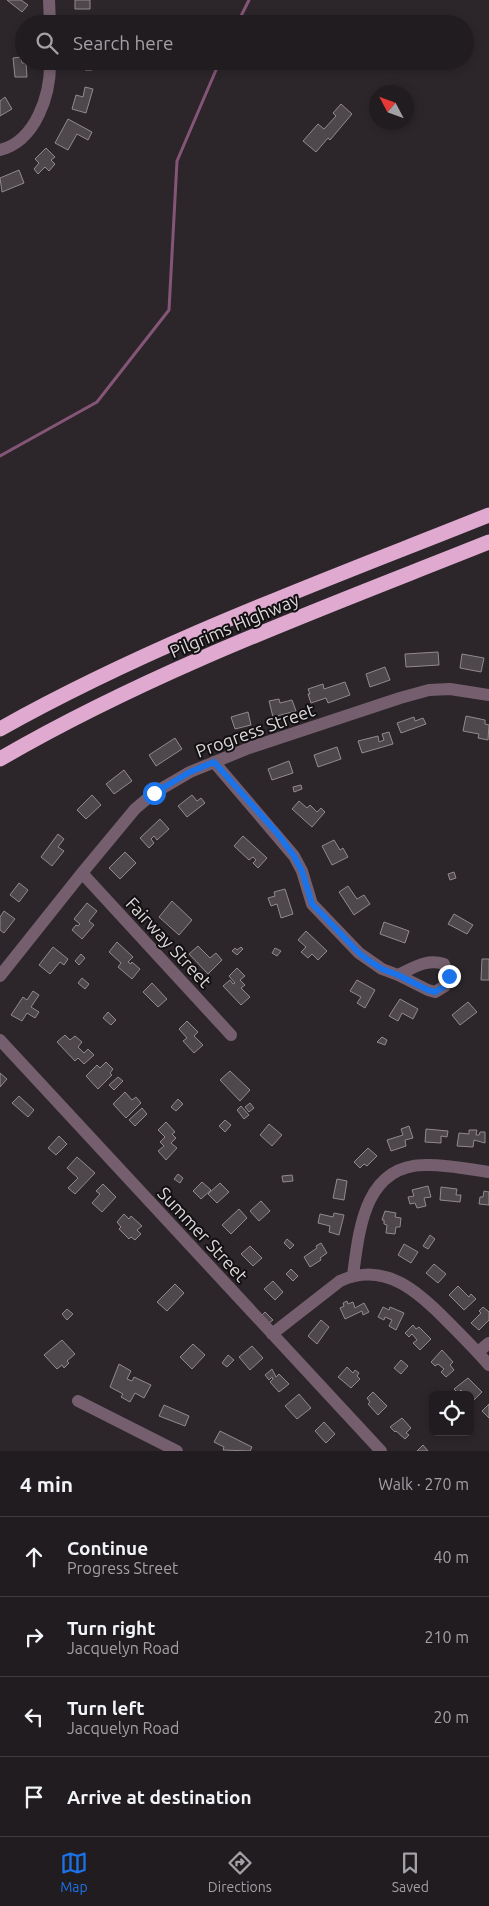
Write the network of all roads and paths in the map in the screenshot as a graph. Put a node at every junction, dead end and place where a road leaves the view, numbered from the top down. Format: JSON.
{"nodes":[{"id":1,"x":49,"y":0,"type":"edge"},
{"id":2,"x":50,"y":15,"type":"edge"},
{"id":3,"x":49,"y":70,"type":"edge"},
{"id":4,"x":0,"y":150,"type":"edge"},
{"id":5,"x":489,"y":515,"type":"edge"},
{"id":6,"x":489,"y":542,"type":"edge"},
{"id":7,"x":489,"y":696,"type":"edge"},
{"id":8,"x":0,"y":730,"type":"edge"},
{"id":9,"x":0,"y":759,"type":"edge"},
{"id":10,"x":214,"y":762,"type":"junction"},
{"id":11,"x":82,"y":872,"type":"junction"},
{"id":12,"x":398,"y":975,"type":"dead end"},
{"id":13,"x":0,"y":976,"type":"edge"},
{"id":14,"x":231,"y":1035,"type":"dead end"},
{"id":15,"x":0,"y":1040,"type":"edge"},
{"id":16,"x":489,"y":1172,"type":"edge"},
{"id":17,"x":352,"y":1275,"type":"junction"},
{"id":18,"x":272,"y":1334,"type":"junction"},
{"id":19,"x":489,"y":1343,"type":"edge"},
{"id":20,"x":478,"y":1352,"type":"junction"},
{"id":21,"x":489,"y":1365,"type":"edge"},
{"id":22,"x":78,"y":1401,"type":"dead end"},
{"id":23,"x":177,"y":1451,"type":"edge"},
{"id":24,"x":381,"y":1451,"type":"edge"}],
"edges":[{"from":1,"to":2,"type":"street"},
{"from":3,"to":4,"type":"street"},
{"from":5,"to":8,"type":"highway","name":"Pilgrims Highway"},
{"from":6,"to":9,"type":"highway","name":"Pilgrims Highway"},
{"from":7,"to":10,"type":"street","name":"Progress Street"},
{"from":10,"to":11,"type":"street","name":"Progress Street"},
{"from":10,"to":12,"type":"street"},
{"from":11,"to":13,"type":"street","name":"Progress Street"},
{"from":11,"to":14,"type":"street","name":"Fairway Street"},
{"from":15,"to":18,"type":"street","name":"Summer Street"},
{"from":16,"to":17,"type":"street"},
{"from":17,"to":18,"type":"street"},
{"from":17,"to":20,"type":"street"},
{"from":18,"to":24,"type":"street","name":"Summer Street"},
{"from":19,"to":20,"type":"street"},
{"from":20,"to":21,"type":"street"},
{"from":22,"to":23,"type":"street"}]}
